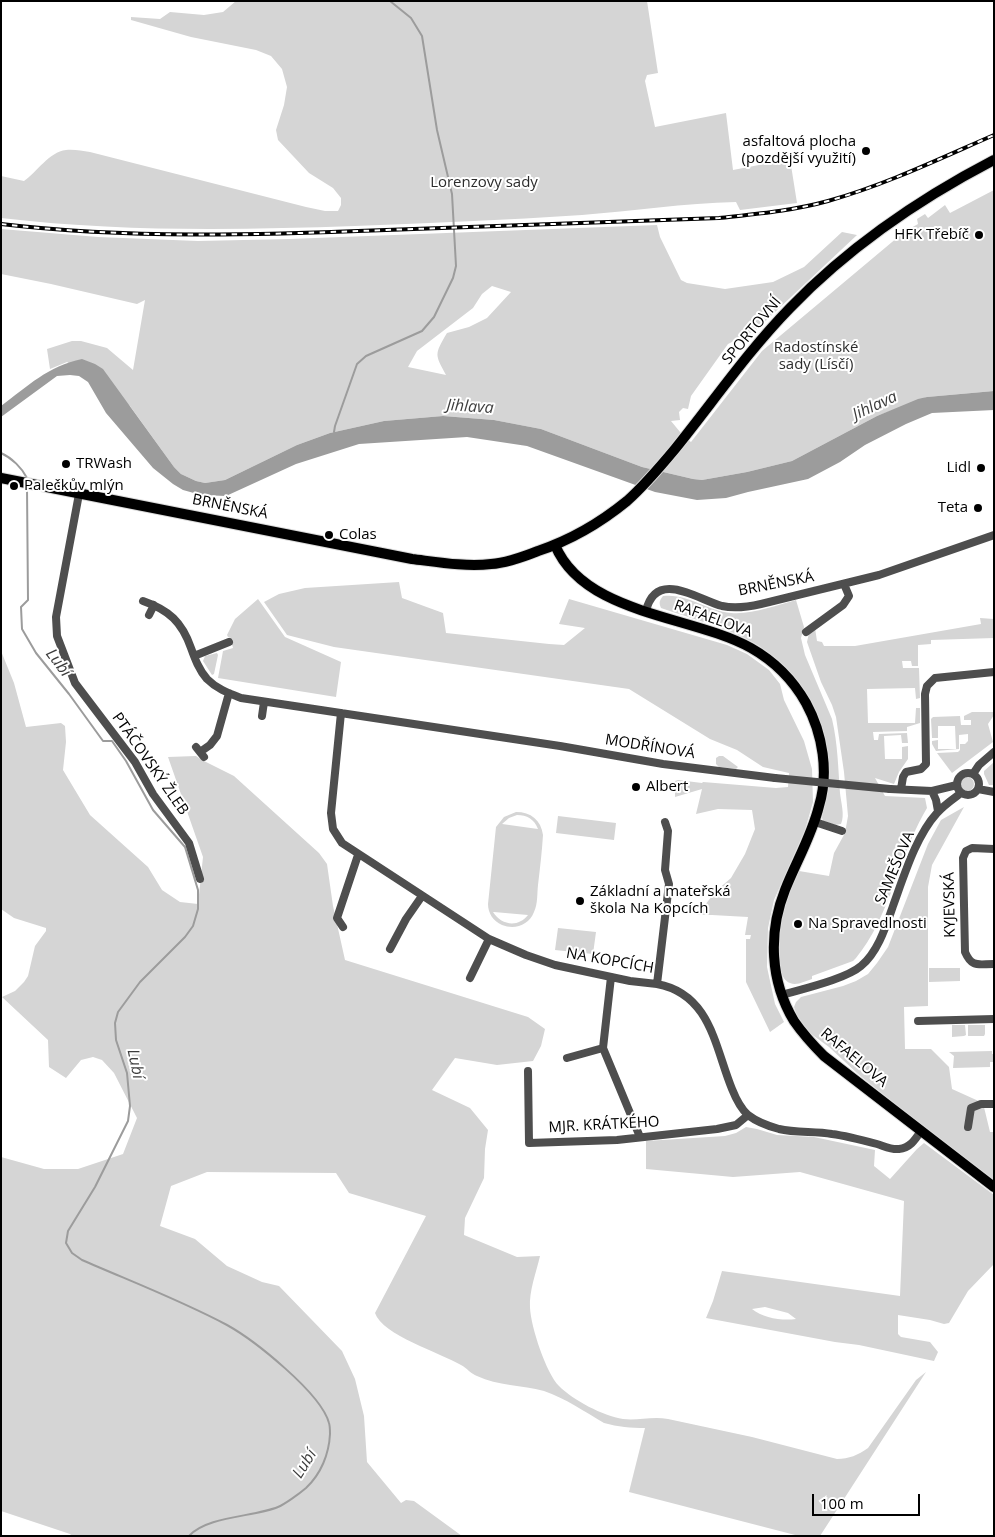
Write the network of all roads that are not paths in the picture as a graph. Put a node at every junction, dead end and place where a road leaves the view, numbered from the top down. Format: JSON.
{"nodes":[{"id":1,"x":994,"y":160,"type":"edge"},
{"id":2,"x":1,"y":478,"type":"edge"},
{"id":3,"x":80,"y":494,"type":"junction"},
{"id":4,"x":994,"y":535,"type":"edge"},
{"id":5,"x":555,"y":546,"type":"junction"},
{"id":6,"x":844,"y":584,"type":"junction"},
{"id":7,"x":143,"y":601,"type":"dead end"},
{"id":8,"x":154,"y":604,"type":"junction"},
{"id":9,"x":646,"y":611,"type":"junction"},
{"id":10,"x":149,"y":615,"type":"dead end"},
{"id":11,"x":806,"y":632,"type":"dead end"},
{"id":12,"x":229,"y":642,"type":"dead end"},
{"id":13,"x":194,"y":656,"type":"junction"},
{"id":14,"x":994,"y":672,"type":"edge"},
{"id":15,"x":229,"y":693,"type":"junction"},
{"id":16,"x":264,"y":702,"type":"junction"},
{"id":17,"x":341,"y":713,"type":"junction"},
{"id":18,"x":262,"y":716,"type":"dead end"},
{"id":19,"x":200,"y":752,"type":"dead end"},
{"id":20,"x":994,"y":752,"type":"edge"},
{"id":21,"x":973,"y":774,"type":"junction"},
{"id":22,"x":901,"y":789,"type":"junction"},
{"id":23,"x":959,"y":789,"type":"junction"},
{"id":24,"x":978,"y":789,"type":"junction"},
{"id":25,"x":932,"y":791,"type":"junction"},
{"id":26,"x":994,"y":792,"type":"edge"},
{"id":27,"x":938,"y":812,"type":"junction"},
{"id":28,"x":665,"y":822,"type":"dead end"},
{"id":29,"x":815,"y":822,"type":"junction"},
{"id":30,"x":842,"y":831,"type":"dead end"},
{"id":31,"x":994,"y":849,"type":"edge"},
{"id":32,"x":358,"y":855,"type":"junction"},
{"id":33,"x":200,"y":879,"type":"dead end"},
{"id":34,"x":422,"y":896,"type":"junction"},
{"id":35,"x":343,"y":927,"type":"dead end"},
{"id":36,"x":489,"y":939,"type":"junction"},
{"id":37,"x":390,"y":950,"type":"dead end"},
{"id":38,"x":994,"y":964,"type":"edge"},
{"id":39,"x":470,"y":978,"type":"dead end"},
{"id":40,"x":611,"y":978,"type":"junction"},
{"id":41,"x":657,"y":984,"type":"junction"},
{"id":42,"x":782,"y":995,"type":"junction"},
{"id":43,"x":994,"y":1019,"type":"edge"},
{"id":44,"x":918,"y":1021,"type":"dead end"},
{"id":45,"x":603,"y":1048,"type":"junction"},
{"id":46,"x":567,"y":1058,"type":"dead end"},
{"id":47,"x":528,"y":1071,"type":"dead end"},
{"id":48,"x":994,"y":1104,"type":"edge"},
{"id":49,"x":748,"y":1115,"type":"junction"},
{"id":50,"x":968,"y":1127,"type":"dead end"},
{"id":51,"x":921,"y":1131,"type":"junction"},
{"id":52,"x":640,"y":1138,"type":"junction"},
{"id":53,"x":994,"y":1187,"type":"edge"}],
"edges":[{"from":1,"to":5,"type":"main road","name":"SPORTOVNÍ"},
{"from":2,"to":3,"type":"main road","name":"BRNĚNSKÁ"},
{"from":3,"to":5,"type":"main road","name":"BRNĚNSKÁ"},
{"from":3,"to":33,"type":"street","name":"PTÁČOVSKÝ ŽLEB"},
{"from":4,"to":6,"type":"street","name":"BRNĚNSKÁ"},
{"from":5,"to":9,"type":"main road"},
{"from":6,"to":9,"type":"street","name":"BRNĚNSKÁ"},
{"from":6,"to":11,"type":"street"},
{"from":7,"to":8,"type":"street"},
{"from":8,"to":10,"type":"street"},
{"from":8,"to":13,"type":"street","name":"MODŘÍNOVÁ"},
{"from":9,"to":29,"type":"main road","name":"RAFAELOVA"},
{"from":12,"to":13,"type":"street"},
{"from":13,"to":15,"type":"street","name":"MODŘÍNOVÁ"},
{"from":14,"to":22,"type":"street"},
{"from":15,"to":16,"type":"street","name":"MODŘÍNOVÁ"},
{"from":15,"to":19,"type":"street"},
{"from":16,"to":17,"type":"street","name":"MODŘÍNOVÁ"},
{"from":16,"to":18,"type":"street"},
{"from":17,"to":22,"type":"street","name":"MODŘÍNOVÁ","bridge":true},
{"from":17,"to":32,"type":"street","name":"NA KOPCÍCH"},
{"from":20,"to":21,"type":"street","name":"SAMEŠOVA"},
{"from":21,"to":23,"type":"street","name":"SAMEŠOVA"},
{"from":21,"to":24,"type":"street"},
{"from":22,"to":25,"type":"street","name":"MODŘÍNOVÁ"},
{"from":23,"to":24,"type":"street"},
{"from":23,"to":25,"type":"street","name":"MODŘÍNOVÁ"},
{"from":23,"to":27,"type":"street","name":"SAMEŠOVA"},
{"from":24,"to":26,"type":"street"},
{"from":25,"to":27,"type":"street"},
{"from":27,"to":42,"type":"street","name":"SAMEŠOVA"},
{"from":28,"to":41,"type":"street","name":"NA KOPCÍCH"},
{"from":29,"to":30,"type":"street"},
{"from":29,"to":42,"type":"main road","name":"RAFAELOVA"},
{"from":31,"to":38,"type":"street","name":"KYJEVSKÁ"},
{"from":32,"to":34,"type":"street","name":"NA KOPCÍCH"},
{"from":32,"to":35,"type":"street"},
{"from":34,"to":36,"type":"street","name":"NA KOPCÍCH"},
{"from":34,"to":37,"type":"street"},
{"from":36,"to":39,"type":"street"},
{"from":36,"to":40,"type":"street","name":"NA KOPCÍCH"},
{"from":40,"to":41,"type":"street","name":"NA KOPCÍCH"},
{"from":40,"to":45,"type":"street"},
{"from":41,"to":49,"type":"street"},
{"from":42,"to":51,"type":"main road","name":"RAFAELOVA"},
{"from":43,"to":44,"type":"street"},
{"from":45,"to":46,"type":"street"},
{"from":45,"to":52,"type":"street"},
{"from":47,"to":52,"type":"street","name":"MJR. KRÁTKÉHO"},
{"from":48,"to":50,"type":"street"},
{"from":49,"to":51,"type":"street"},
{"from":49,"to":52,"type":"street","name":"MJR. KRÁTKÉHO"},
{"from":51,"to":53,"type":"main road","name":"RAFAELOVA"}]}
